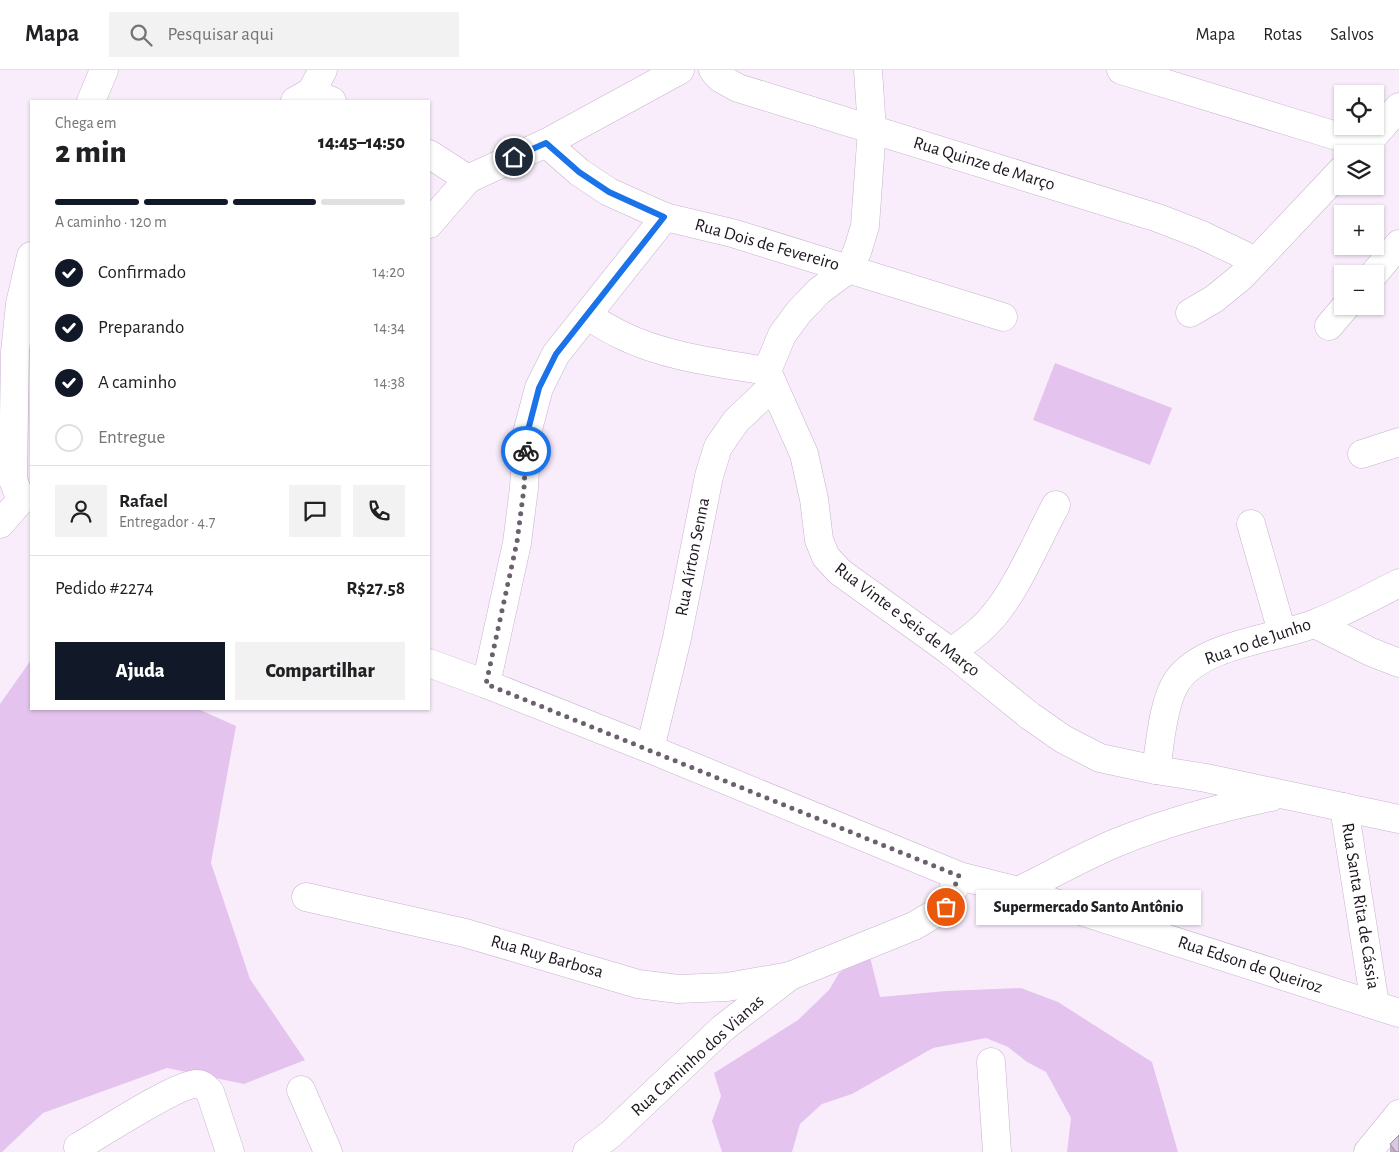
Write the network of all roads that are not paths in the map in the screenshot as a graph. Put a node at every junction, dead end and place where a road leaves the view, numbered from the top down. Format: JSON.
{"nodes":[{"id":1,"x":104,"y":70,"type":"edge"},
{"id":2,"x":680,"y":70,"type":"edge"},
{"id":3,"x":713,"y":70,"type":"edge"},
{"id":4,"x":868,"y":70,"type":"edge"},
{"id":5,"x":1121,"y":70,"type":"edge"},
{"id":6,"x":91,"y":100,"type":"edge"},
{"id":7,"x":1399,"y":106,"type":"edge"},
{"id":8,"x":872,"y":129,"type":"junction"},
{"id":9,"x":546,"y":143,"type":"junction"},
{"id":10,"x":1350,"y":145,"type":"edge"},
{"id":11,"x":1365,"y":145,"type":"edge"},
{"id":12,"x":430,"y":155,"type":"edge"},
{"id":13,"x":1334,"y":178,"type":"edge"},
{"id":14,"x":468,"y":179,"type":"junction"},
{"id":15,"x":664,"y":217,"type":"junction"},
{"id":16,"x":430,"y":223,"type":"edge"},
{"id":17,"x":1399,"y":244,"type":"edge"},
{"id":18,"x":30,"y":260,"type":"edge"},
{"id":19,"x":1256,"y":261,"type":"junction"},
{"id":20,"x":1382,"y":265,"type":"edge"},
{"id":21,"x":850,"y":268,"type":"junction"},
{"id":22,"x":1190,"y":313,"type":"dead end"},
{"id":23,"x":587,"y":316,"type":"junction"},
{"id":24,"x":1003,"y":317,"type":"dead end"},
{"id":25,"x":770,"y":378,"type":"junction"},
{"id":26,"x":1399,"y":442,"type":"edge"},
{"id":27,"x":1362,"y":454,"type":"dead end"},
{"id":28,"x":26,"y":504,"type":"edge"},
{"id":29,"x":1056,"y":505,"type":"dead end"},
{"id":30,"x":0,"y":524,"type":"edge"},
{"id":31,"x":1250,"y":524,"type":"dead end"},
{"id":32,"x":1399,"y":584,"type":"edge"},
{"id":33,"x":1315,"y":624,"type":"junction"},
{"id":34,"x":1282,"y":632,"type":"junction"},
{"id":35,"x":951,"y":652,"type":"junction"},
{"id":36,"x":430,"y":663,"type":"edge"},
{"id":37,"x":1399,"y":663,"type":"edge"},
{"id":38,"x":486,"y":684,"type":"junction"},
{"id":39,"x":650,"y":749,"type":"junction"},
{"id":40,"x":1156,"y":770,"type":"junction"},
{"id":41,"x":1280,"y":795,"type":"junction"},
{"id":42,"x":1344,"y":807,"type":"junction"},
{"id":43,"x":1399,"y":819,"type":"edge"},
{"id":44,"x":959,"y":876,"type":"junction"},
{"id":45,"x":1018,"y":891,"type":"junction"},
{"id":46,"x":306,"y":897,"type":"dead end"},
{"id":47,"x":790,"y":976,"type":"junction"},
{"id":48,"x":1387,"y":1009,"type":"edge"},
{"id":49,"x":991,"y":1062,"type":"dead end"},
{"id":50,"x":301,"y":1090,"type":"dead end"},
{"id":51,"x":1399,"y":1114,"type":"edge"},
{"id":52,"x":78,"y":1147,"type":"dead end"},
{"id":53,"x":230,"y":1152,"type":"edge"},
{"id":54,"x":328,"y":1152,"type":"edge"},
{"id":55,"x":587,"y":1152,"type":"edge"},
{"id":56,"x":996,"y":1152,"type":"edge"},
{"id":57,"x":1368,"y":1152,"type":"edge"}],
"edges":[{"from":1,"to":6,"type":"street"},
{"from":2,"to":9,"type":"street"},
{"from":3,"to":8,"type":"street","name":"Rua Quinze de Março"},
{"from":4,"to":8,"type":"street"},
{"from":5,"to":10,"type":"street"},
{"from":7,"to":11,"type":"street"},
{"from":8,"to":19,"type":"street","name":"Rua Quinze de Março"},
{"from":8,"to":21,"type":"street"},
{"from":9,"to":14,"type":"street"},
{"from":9,"to":15,"type":"street","name":"Rua Dois de Fevereiro"},
{"from":12,"to":14,"type":"street"},
{"from":13,"to":19,"type":"street"},
{"from":14,"to":16,"type":"street"},
{"from":15,"to":21,"type":"street","name":"Rua Dois de Fevereiro"},
{"from":15,"to":23,"type":"street"},
{"from":17,"to":20,"type":"street"},
{"from":18,"to":28,"type":"street"},
{"from":19,"to":22,"type":"street"},
{"from":21,"to":24,"type":"street","name":"Rua Dois de Fevereiro"},
{"from":21,"to":25,"type":"street"},
{"from":23,"to":25,"type":"street"},
{"from":23,"to":38,"type":"street"},
{"from":25,"to":35,"type":"street","name":"Rua Vinte e Seis de Março"},
{"from":25,"to":39,"type":"street","name":"Rua Aírton Senna"},
{"from":26,"to":27,"type":"street"},
{"from":28,"to":30,"type":"street"},
{"from":29,"to":35,"type":"street"},
{"from":31,"to":34,"type":"street"},
{"from":32,"to":33,"type":"street","name":"Rua 10 de Junho"},
{"from":33,"to":34,"type":"street","name":"Rua 10 de Junho"},
{"from":33,"to":37,"type":"street"},
{"from":34,"to":40,"type":"street","name":"Rua 10 de Junho"},
{"from":35,"to":40,"type":"street","name":"Rua Vinte e Seis de Março"},
{"from":36,"to":38,"type":"street","name":"Rua Edson de Queiroz"},
{"from":38,"to":39,"type":"street","name":"Rua Edson de Queiroz"},
{"from":39,"to":44,"type":"street","name":"Rua Edson de Queiroz"},
{"from":40,"to":41,"type":"street","name":"Rua Vinte e Seis de Março"},
{"from":41,"to":42,"type":"street","name":"Rua Vinte e Seis de Março"},
{"from":41,"to":45,"type":"street"},
{"from":42,"to":43,"type":"street","name":"Rua Vinte e Seis de Março"},
{"from":42,"to":48,"type":"street","name":"Rua Santa Rita de Cássia"},
{"from":44,"to":45,"type":"street","name":"Rua Edson de Queiroz"},
{"from":44,"to":47,"type":"street","name":"Rua Caminho dos Vianas"},
{"from":45,"to":48,"type":"street","name":"Rua Edson de Queiroz"},
{"from":46,"to":47,"type":"street","name":"Rua Ruy Barbosa"},
{"from":47,"to":55,"type":"street","name":"Rua Caminho dos Vianas"},
{"from":49,"to":56,"type":"street"},
{"from":50,"to":54,"type":"street"},
{"from":51,"to":57,"type":"street"},
{"from":52,"to":53,"type":"street"}]}
